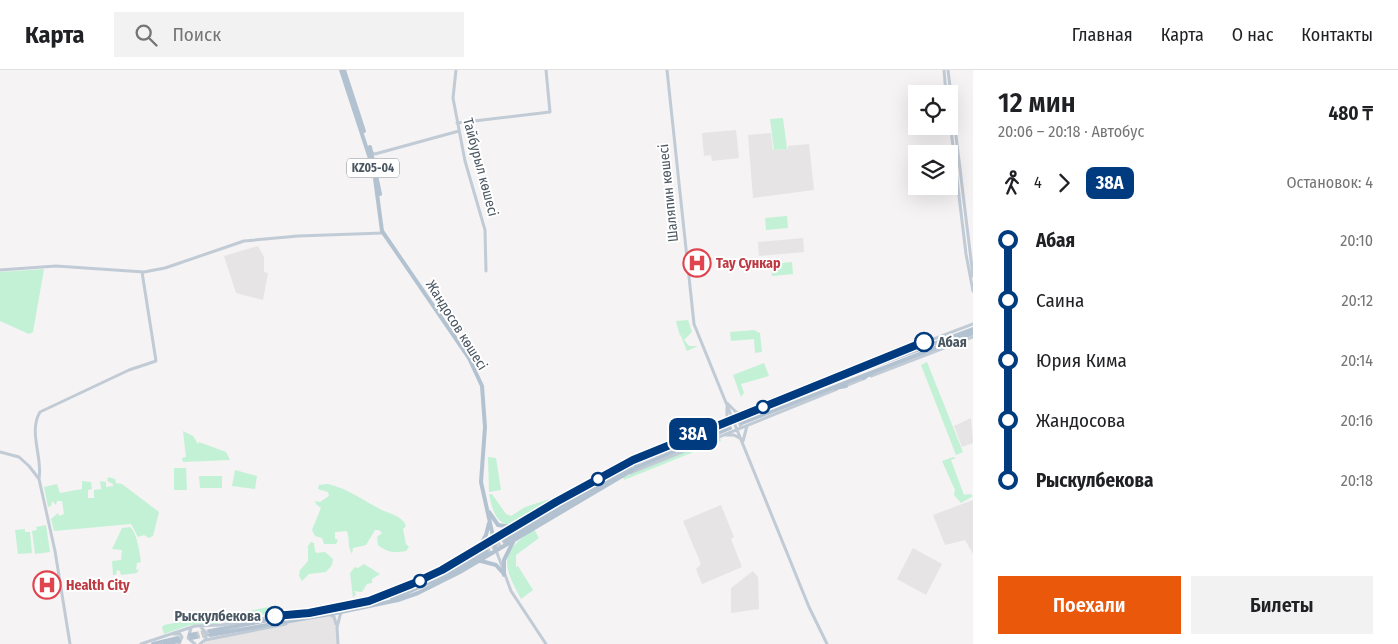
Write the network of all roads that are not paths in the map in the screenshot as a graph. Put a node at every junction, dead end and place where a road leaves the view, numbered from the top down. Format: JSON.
{"nodes":[{"id":1,"x":342,"y":70,"type":"edge"},
{"id":2,"x":456,"y":70,"type":"edge"},
{"id":3,"x":546,"y":70,"type":"edge"},
{"id":4,"x":667,"y":70,"type":"edge"},
{"id":5,"x":944,"y":70,"type":"edge"},
{"id":6,"x":948,"y":70,"type":"edge"},
{"id":7,"x":945,"y":85,"type":"edge"},
{"id":8,"x":457,"y":122,"type":"junction"},
{"id":9,"x":459,"y":131,"type":"junction"},
{"id":10,"x":952,"y":135,"type":"edge"},
{"id":11,"x":370,"y":152,"type":"junction"},
{"id":12,"x":382,"y":231,"type":"junction"},
{"id":13,"x":377,"y":233,"type":"joint"},
{"id":14,"x":0,"y":270,"type":"edge"},
{"id":15,"x":486,"y":271,"type":"dead end"},
{"id":16,"x":142,"y":272,"type":"junction"},
{"id":17,"x":973,"y":276,"type":"edge"},
{"id":18,"x":973,"y":291,"type":"edge"},
{"id":19,"x":973,"y":319,"type":"edge"},
{"id":20,"x":973,"y":324,"type":"edge"},
{"id":21,"x":968,"y":326,"type":"junction"},
{"id":22,"x":973,"y":329,"type":"edge"},
{"id":23,"x":973,"y":336,"type":"edge"},
{"id":24,"x":884,"y":364,"type":"junction"},
{"id":25,"x":860,"y":367,"type":"junction"},
{"id":26,"x":849,"y":371,"type":"junction"},
{"id":27,"x":863,"y":378,"type":"junction"},
{"id":28,"x":831,"y":383,"type":"junction"},
{"id":29,"x":846,"y":386,"type":"junction"},
{"id":30,"x":826,"y":389,"type":"junction"},
{"id":31,"x":726,"y":402,"type":"junction"},
{"id":32,"x":747,"y":413,"type":"junction"},
{"id":33,"x":740,"y":423,"type":"junction"},
{"id":34,"x":729,"y":425,"type":"junction"},
{"id":35,"x":721,"y":436,"type":"junction"},
{"id":36,"x":743,"y":442,"type":"junction"},
{"id":37,"x":0,"y":452,"type":"edge"},
{"id":38,"x":637,"y":465,"type":"junction"},
{"id":39,"x":482,"y":468,"type":"junction"},
{"id":40,"x":617,"y":469,"type":"junction"},
{"id":41,"x":625,"y":476,"type":"junction"},
{"id":42,"x":39,"y":479,"type":"junction"},
{"id":43,"x":594,"y":481,"type":"junction"},
{"id":44,"x":594,"y":492,"type":"junction"},
{"id":45,"x":582,"y":493,"type":"junction"},
{"id":46,"x":488,"y":508,"type":"junction"},
{"id":47,"x":489,"y":518,"type":"junction"},
{"id":48,"x":516,"y":526,"type":"junction"},
{"id":49,"x":494,"y":539,"type":"junction"},
{"id":50,"x":516,"y":539,"type":"junction"},
{"id":51,"x":504,"y":540,"type":"junction"},
{"id":52,"x":487,"y":550,"type":"junction"},
{"id":53,"x":496,"y":550,"type":"junction"},
{"id":54,"x":475,"y":551,"type":"junction"},
{"id":55,"x":476,"y":562,"type":"junction"},
{"id":56,"x":504,"y":575,"type":"junction"},
{"id":57,"x":369,"y":601,"type":"junction"},
{"id":58,"x":378,"y":604,"type":"junction"},
{"id":59,"x":337,"y":611,"type":"junction"},
{"id":60,"x":304,"y":614,"type":"junction"},
{"id":61,"x":330,"y":614,"type":"junction"},
{"id":62,"x":309,"y":618,"type":"junction"},
{"id":63,"x":195,"y":626,"type":"junction"},
{"id":64,"x":337,"y":627,"type":"junction"},
{"id":65,"x":162,"y":637,"type":"junction"},
{"id":66,"x":178,"y":641,"type":"edge"},
{"id":67,"x":204,"y":642,"type":"edge"},
{"id":68,"x":70,"y":644,"type":"edge"},
{"id":69,"x":141,"y":644,"type":"edge"},
{"id":70,"x":153,"y":644,"type":"edge"},
{"id":71,"x":165,"y":644,"type":"edge"},
{"id":72,"x":193,"y":644,"type":"edge"},
{"id":73,"x":338,"y":644,"type":"edge"},
{"id":74,"x":546,"y":644,"type":"edge"},
{"id":75,"x":827,"y":644,"type":"edge"}],
"edges":[{"from":1,"to":11,"type":"main road","name":"Жандосов көшесі","number":"KZ05-04"},
{"from":2,"to":8,"type":"main road","name":"Тайбурыл көшесі"},
{"from":3,"to":8,"type":"main road"},
{"from":4,"to":31,"type":"main road","name":"Шаляпин көшесі"},
{"from":5,"to":7,"type":"main road"},
{"from":6,"to":17,"type":"main road"},
{"from":8,"to":9,"type":"main road","name":"Тайбурыл көшесі"},
{"from":9,"to":11,"type":"main road"},
{"from":9,"to":15,"type":"main road","name":"Тайбурыл көшесі"},
{"from":10,"to":18,"type":"main road"},
{"from":11,"to":12,"type":"main road","name":"Жандосов көшесі","number":"KZ05-04"},
{"from":12,"to":13,"type":"main road"},
{"from":12,"to":39,"type":"main road","name":"Жандосов көшесі","number":"KZ05-04"},
{"from":13,"to":16,"type":"main road"},
{"from":14,"to":16,"type":"main road"},
{"from":16,"to":42,"type":"main road"},
{"from":19,"to":21,"type":"main road"},
{"from":20,"to":21,"type":"main road"},
{"from":21,"to":25,"type":"main road"},
{"from":22,"to":24,"type":"main road"},
{"from":23,"to":24,"type":"main road"},
{"from":23,"to":27,"type":"main road"},
{"from":24,"to":25,"type":"main road"},
{"from":24,"to":27,"type":"main road"},
{"from":24,"to":28,"type":"main road"},
{"from":24,"to":30,"type":"main road"},
{"from":25,"to":26,"type":"main road"},
{"from":26,"to":28,"type":"main road"},
{"from":26,"to":32,"type":"main road"},
{"from":27,"to":29,"type":"main road"},
{"from":28,"to":33,"type":"main road"},
{"from":29,"to":30,"type":"main road"},
{"from":29,"to":33,"type":"main road"},
{"from":30,"to":33,"type":"main road"},
{"from":31,"to":32,"type":"main road"},
{"from":31,"to":33,"type":"main road","name":"Шаляпин көшесі"},
{"from":31,"to":34,"type":"main road"},
{"from":32,"to":33,"type":"main road"},
{"from":33,"to":34,"type":"main road"},
{"from":33,"to":34,"type":"main road"},
{"from":33,"to":36,"type":"main road","name":"Шаляпин көшесі"},
{"from":33,"to":36,"type":"main road"},
{"from":34,"to":35,"type":"main road"},
{"from":34,"to":38,"type":"main road"},
{"from":34,"to":40,"type":"main road"},
{"from":35,"to":36,"type":"main road"},
{"from":35,"to":41,"type":"main road"},
{"from":36,"to":75,"type":"main road","name":"Шаляпин көшесі"},
{"from":37,"to":42,"type":"main road"},
{"from":38,"to":40,"type":"main road"},
{"from":38,"to":41,"type":"main road"},
{"from":38,"to":45,"type":"main road"},
{"from":39,"to":46,"type":"main road","name":"Жандосов көшесі","number":"KZ05-04"},
{"from":39,"to":47,"type":"main road","name":"Жандосов көшесі","number":"KZ05-04"},
{"from":40,"to":43,"type":"main road"},
{"from":41,"to":44,"type":"main road"},
{"from":42,"to":68,"type":"main road"},
{"from":43,"to":45,"type":"main road"},
{"from":43,"to":48,"type":"main road"},
{"from":44,"to":45,"type":"main road"},
{"from":44,"to":50,"type":"main road"},
{"from":45,"to":51,"type":"main road"},
{"from":46,"to":47,"type":"main road","name":"Жандосов көшесі","number":"KZ05-04"},
{"from":46,"to":48,"type":"main road"},
{"from":47,"to":49,"type":"main road","name":"Жандосов көшесі","number":"KZ05-04"},
{"from":47,"to":54,"type":"main road"},
{"from":48,"to":51,"type":"main road"},
{"from":49,"to":51,"type":"main road"},
{"from":49,"to":52,"type":"main road"},
{"from":49,"to":53,"type":"main road","name":"Жандосов көшесі","number":"KZ05-04"},
{"from":50,"to":51,"type":"main road"},
{"from":50,"to":56,"type":"main road"},
{"from":51,"to":53,"type":"main road"},
{"from":52,"to":53,"type":"main road"},
{"from":52,"to":54,"type":"main road"},
{"from":52,"to":55,"type":"main road"},
{"from":52,"to":57,"type":"main road"},
{"from":52,"to":58,"type":"main road"},
{"from":53,"to":56,"type":"main road","name":"Жандосов көшесі"},
{"from":54,"to":57,"type":"main road"},
{"from":55,"to":56,"type":"main road"},
{"from":55,"to":58,"type":"main road"},
{"from":56,"to":74,"type":"main road","name":"Жандосов көшесі"},
{"from":57,"to":59,"type":"main road"},
{"from":58,"to":59,"type":"main road"},
{"from":59,"to":60,"type":"main road"},
{"from":59,"to":61,"type":"main road"},
{"from":59,"to":64,"type":"main road"},
{"from":60,"to":62,"type":"main road"},
{"from":60,"to":63,"type":"main road"},
{"from":61,"to":62,"type":"main road"},
{"from":61,"to":64,"type":"main road"},
{"from":62,"to":67,"type":"main road"},
{"from":63,"to":65,"type":"main road"},
{"from":63,"to":67,"type":"main road"},
{"from":63,"to":72,"type":"main road"},
{"from":64,"to":73,"type":"main road"},
{"from":65,"to":66,"type":"main road"},
{"from":65,"to":69,"type":"main road"},
{"from":66,"to":70,"type":"main road"},
{"from":66,"to":71,"type":"main road"}]}
